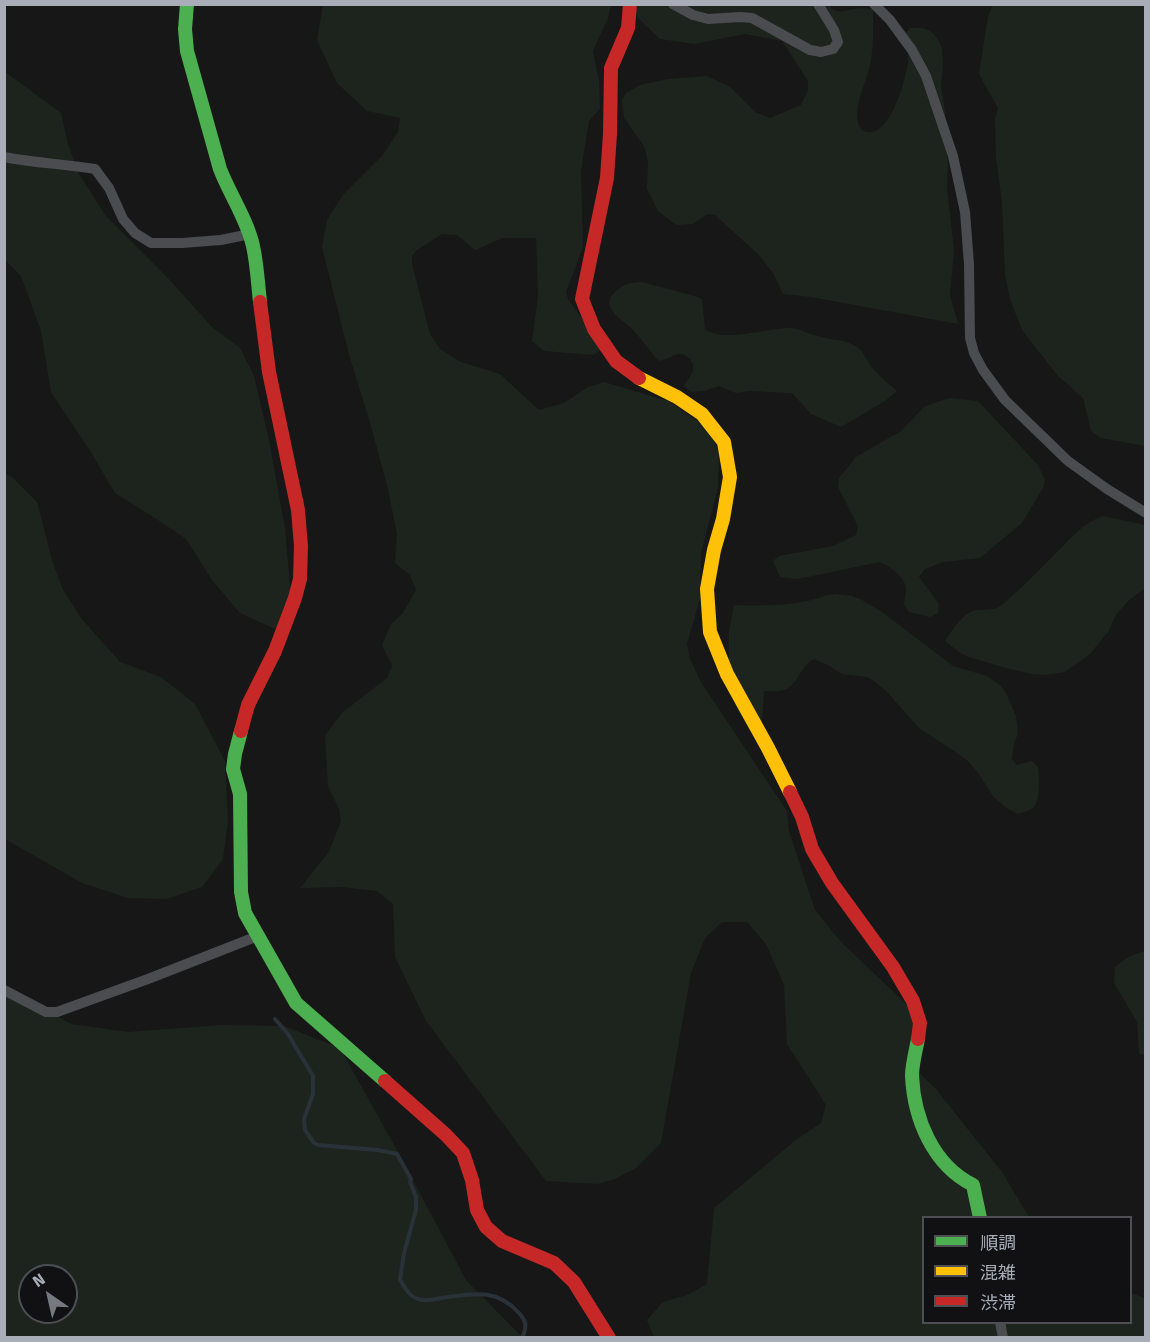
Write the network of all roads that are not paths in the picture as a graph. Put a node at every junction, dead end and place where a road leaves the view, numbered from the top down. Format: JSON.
{"nodes":[{"id":1,"x":187,"y":4,"type":"edge"},
{"id":2,"x":630,"y":4,"type":"edge"},
{"id":3,"x":673,"y":4,"type":"edge"},
{"id":4,"x":818,"y":4,"type":"edge"},
{"id":5,"x":874,"y":4,"type":"edge"},
{"id":6,"x":4,"y":157,"type":"edge"},
{"id":7,"x":250,"y":234,"type":"junction"},
{"id":8,"x":1146,"y":513,"type":"edge"},
{"id":9,"x":258,"y":936,"type":"junction"},
{"id":10,"x":4,"y":990,"type":"edge"},
{"id":11,"x":980,"y":1216,"type":"edge"},
{"id":12,"x":609,"y":1338,"type":"edge"}],
"edges":[{"from":1,"to":7,"type":"street"},
{"from":2,"to":11,"type":"street"},
{"from":3,"to":4,"type":"street"},
{"from":5,"to":8,"type":"street"},
{"from":6,"to":7,"type":"street"},
{"from":7,"to":9,"type":"street"},
{"from":9,"to":10,"type":"street"},
{"from":9,"to":12,"type":"street"}]}
